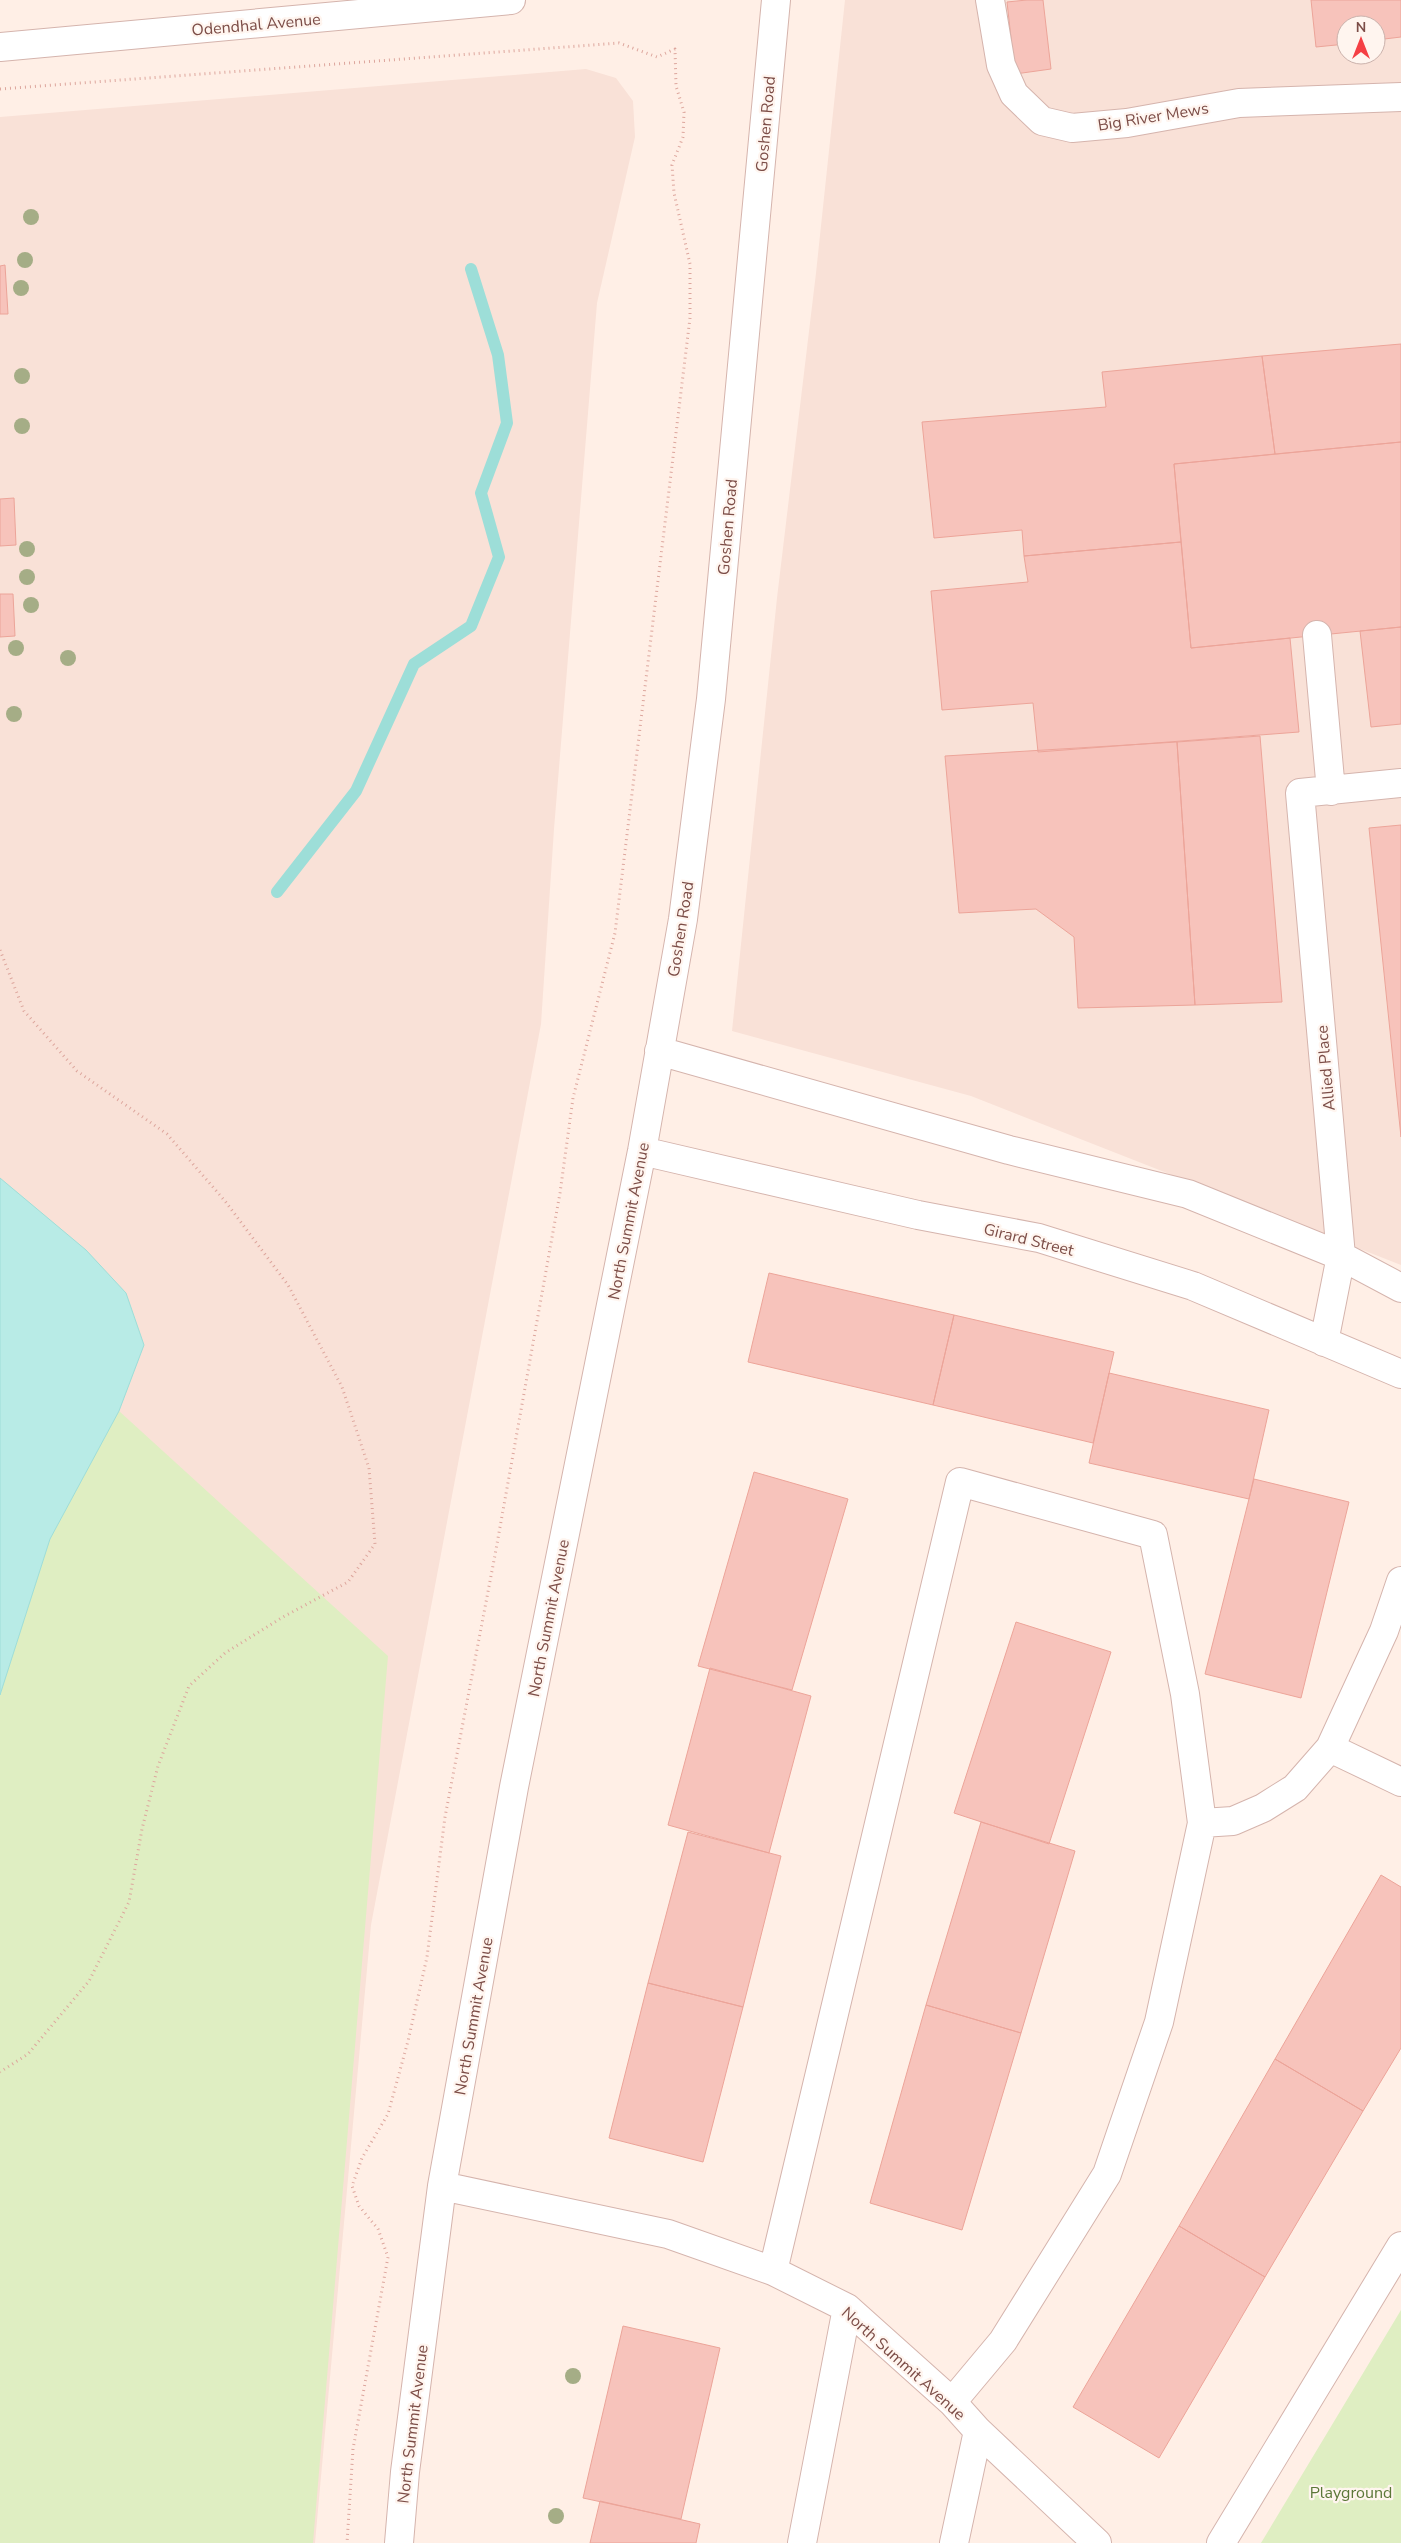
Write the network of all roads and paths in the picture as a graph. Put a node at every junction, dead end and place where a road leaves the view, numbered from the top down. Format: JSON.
{"nodes":[{"id":1,"x":511,"y":0,"type":"edge"},
{"id":2,"x":776,"y":0,"type":"edge"},
{"id":3,"x":990,"y":0,"type":"edge"},
{"id":4,"x":0,"y":47,"type":"edge"},
{"id":5,"x":0,"y":89,"type":"edge"},
{"id":6,"x":1401,"y":97,"type":"edge"},
{"id":7,"x":1317,"y":635,"type":"dead end"},
{"id":8,"x":1401,"y":783,"type":"edge"},
{"id":9,"x":1331,"y":791,"type":"junction"},
{"id":10,"x":0,"y":950,"type":"edge"},
{"id":11,"x":659,"y":1051,"type":"junction"},
{"id":12,"x":642,"y":1151,"type":"junction"},
{"id":13,"x":1341,"y":1256,"type":"junction"},
{"id":14,"x":1401,"y":1288,"type":"edge"},
{"id":15,"x":1324,"y":1342,"type":"junction"},
{"id":16,"x":1401,"y":1374,"type":"edge"},
{"id":17,"x":1401,"y":1582,"type":"edge"},
{"id":18,"x":1330,"y":1748,"type":"junction"},
{"id":19,"x":1401,"y":1782,"type":"edge"},
{"id":20,"x":1202,"y":1823,"type":"junction"},
{"id":21,"x":0,"y":2072,"type":"edge"},
{"id":22,"x":442,"y":2186,"type":"junction"},
{"id":23,"x":1401,"y":2246,"type":"edge"},
{"id":24,"x":773,"y":2271,"type":"junction"},
{"id":25,"x":847,"y":2308,"type":"junction"},
{"id":26,"x":952,"y":2402,"type":"junction"},
{"id":27,"x":978,"y":2431,"type":"junction"},
{"id":28,"x":347,"y":2543,"type":"edge"},
{"id":29,"x":399,"y":2543,"type":"edge"},
{"id":30,"x":802,"y":2543,"type":"edge"},
{"id":31,"x":954,"y":2543,"type":"edge"},
{"id":32,"x":1096,"y":2543,"type":"edge"},
{"id":33,"x":1221,"y":2543,"type":"edge"}],
"edges":[{"from":1,"to":4,"type":"street","name":"Odendhal Avenue"},
{"from":2,"to":11,"type":"street","name":"Goshen Road"},
{"from":3,"to":6,"type":"street","name":"Big River Mews"},
{"from":5,"to":28,"type":"path"},
{"from":7,"to":9,"type":"street"},
{"from":8,"to":9,"type":"street"},
{"from":9,"to":13,"type":"street","name":"Allied Place"},
{"from":10,"to":21,"type":"path"},
{"from":11,"to":12,"type":"street","name":"North Summit Avenue"},
{"from":11,"to":13,"type":"street"},
{"from":12,"to":15,"type":"street","name":"Girard Street"},
{"from":12,"to":22,"type":"street","name":"North Summit Avenue"},
{"from":13,"to":14,"type":"street"},
{"from":13,"to":15,"type":"street","name":"Allied Place"},
{"from":15,"to":16,"type":"street","name":"Girard Street"},
{"from":17,"to":18,"type":"street"},
{"from":18,"to":19,"type":"street"},
{"from":18,"to":20,"type":"street"},
{"from":20,"to":24,"type":"street"},
{"from":20,"to":26,"type":"street"},
{"from":22,"to":24,"type":"street","name":"North Summit Avenue"},
{"from":22,"to":29,"type":"street","name":"North Summit Avenue"},
{"from":23,"to":33,"type":"street"},
{"from":24,"to":25,"type":"street","name":"North Summit Avenue"},
{"from":25,"to":26,"type":"street","name":"North Summit Avenue"},
{"from":25,"to":30,"type":"street"},
{"from":26,"to":27,"type":"street","name":"North Summit Avenue"},
{"from":27,"to":31,"type":"street"},
{"from":27,"to":32,"type":"street","name":"North Summit Avenue"}]}
